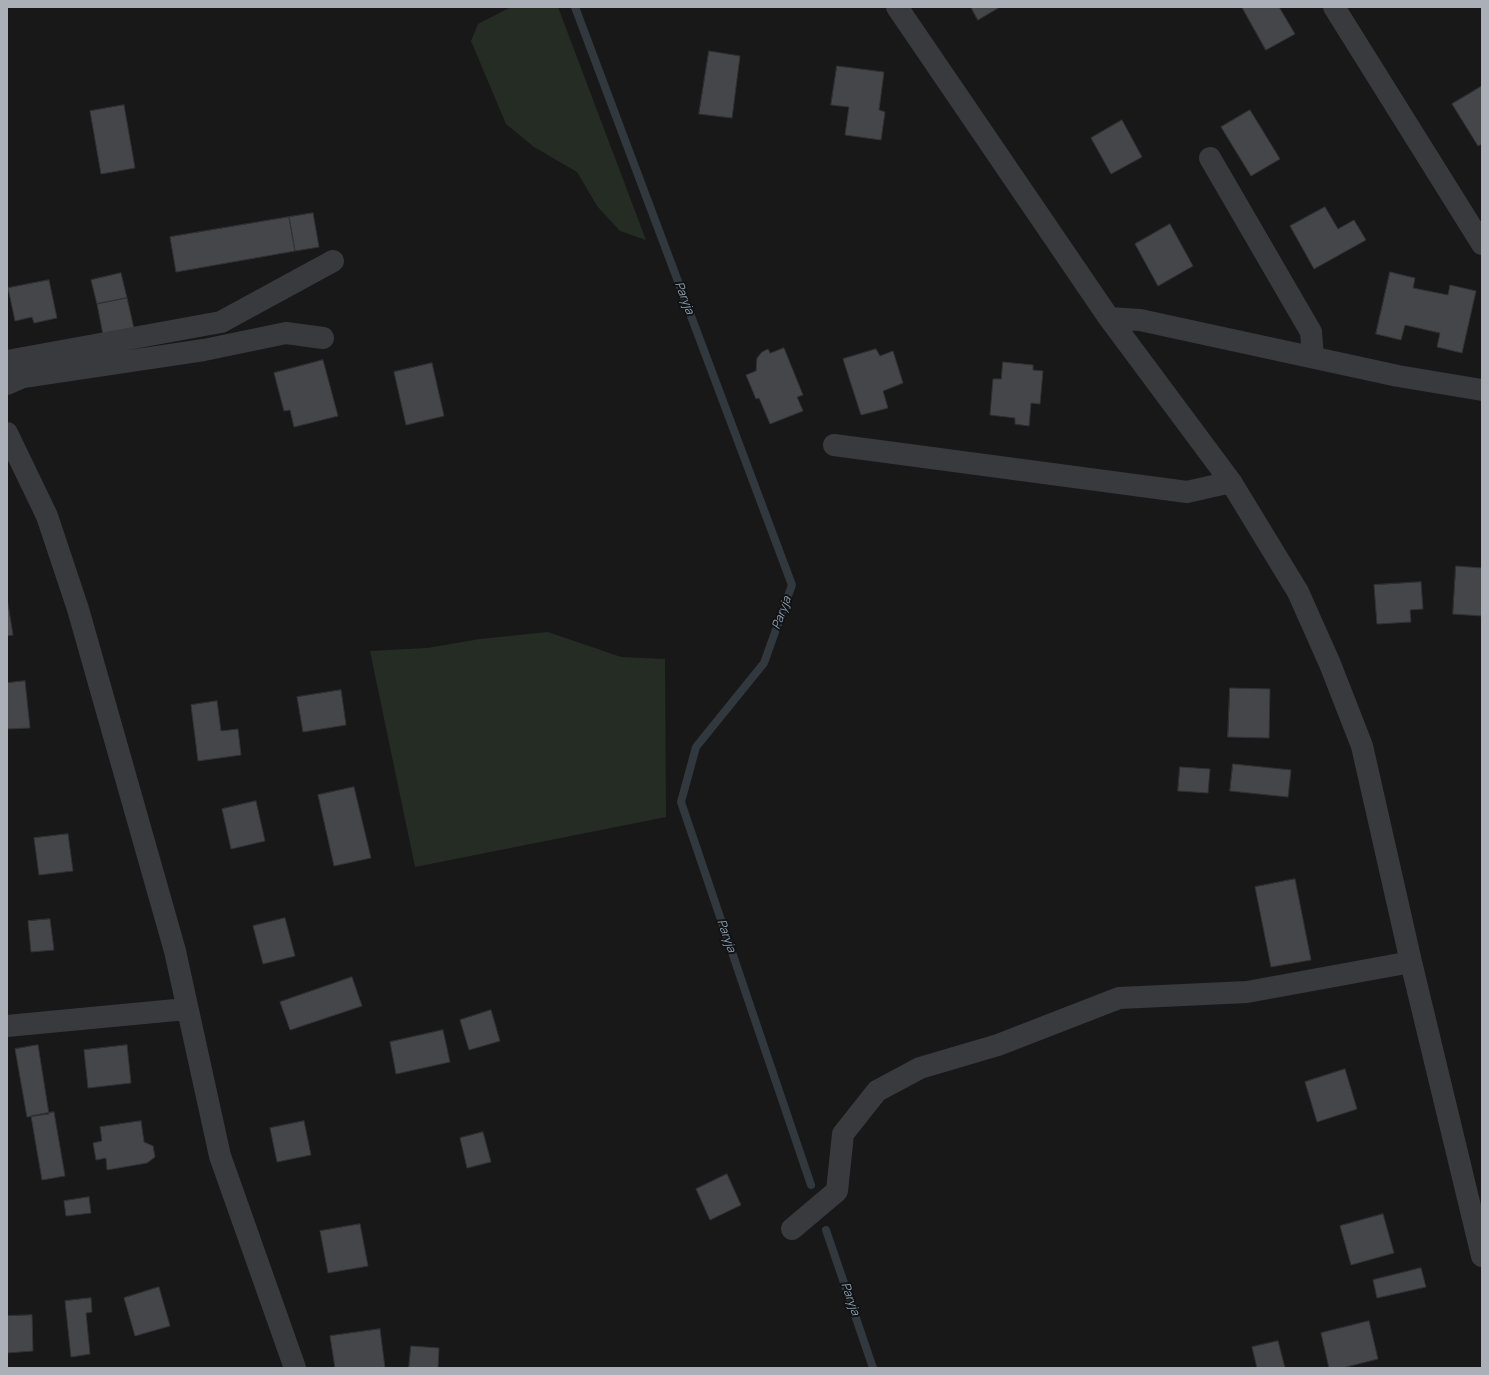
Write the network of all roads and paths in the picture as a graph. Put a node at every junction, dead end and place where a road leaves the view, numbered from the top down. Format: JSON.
{"nodes":[{"id":1,"x":897,"y":7,"type":"edge"},
{"id":2,"x":1334,"y":7,"type":"edge"},
{"id":3,"x":1210,"y":158,"type":"dead end"},
{"id":4,"x":1482,"y":244,"type":"edge"},
{"id":5,"x":333,"y":260,"type":"dead end"},
{"id":6,"x":1109,"y":318,"type":"junction"},
{"id":7,"x":323,"y":338,"type":"dead end"},
{"id":8,"x":1313,"y":357,"type":"junction"},
{"id":9,"x":7,"y":361,"type":"edge"},
{"id":10,"x":7,"y":384,"type":"edge"},
{"id":11,"x":1482,"y":390,"type":"edge"},
{"id":12,"x":7,"y":433,"type":"edge"},
{"id":13,"x":834,"y":445,"type":"dead end"},
{"id":14,"x":1231,"y":482,"type":"junction"},
{"id":15,"x":1411,"y":962,"type":"junction"},
{"id":16,"x":186,"y":1009,"type":"junction"},
{"id":17,"x":7,"y":1026,"type":"edge"},
{"id":18,"x":792,"y":1230,"type":"dead end"},
{"id":19,"x":1482,"y":1256,"type":"edge"},
{"id":20,"x":296,"y":1368,"type":"edge"}],
"edges":[{"from":1,"to":6,"type":"street"},
{"from":2,"to":4,"type":"street"},
{"from":3,"to":8,"type":"street"},
{"from":5,"to":9,"type":"street"},
{"from":6,"to":8,"type":"street"},
{"from":6,"to":14,"type":"street"},
{"from":7,"to":10,"type":"street"},
{"from":8,"to":11,"type":"street"},
{"from":12,"to":16,"type":"street"},
{"from":13,"to":14,"type":"street"},
{"from":14,"to":15,"type":"street"},
{"from":15,"to":18,"type":"street"},
{"from":15,"to":19,"type":"street"},
{"from":16,"to":17,"type":"street"},
{"from":16,"to":20,"type":"street"}]}
